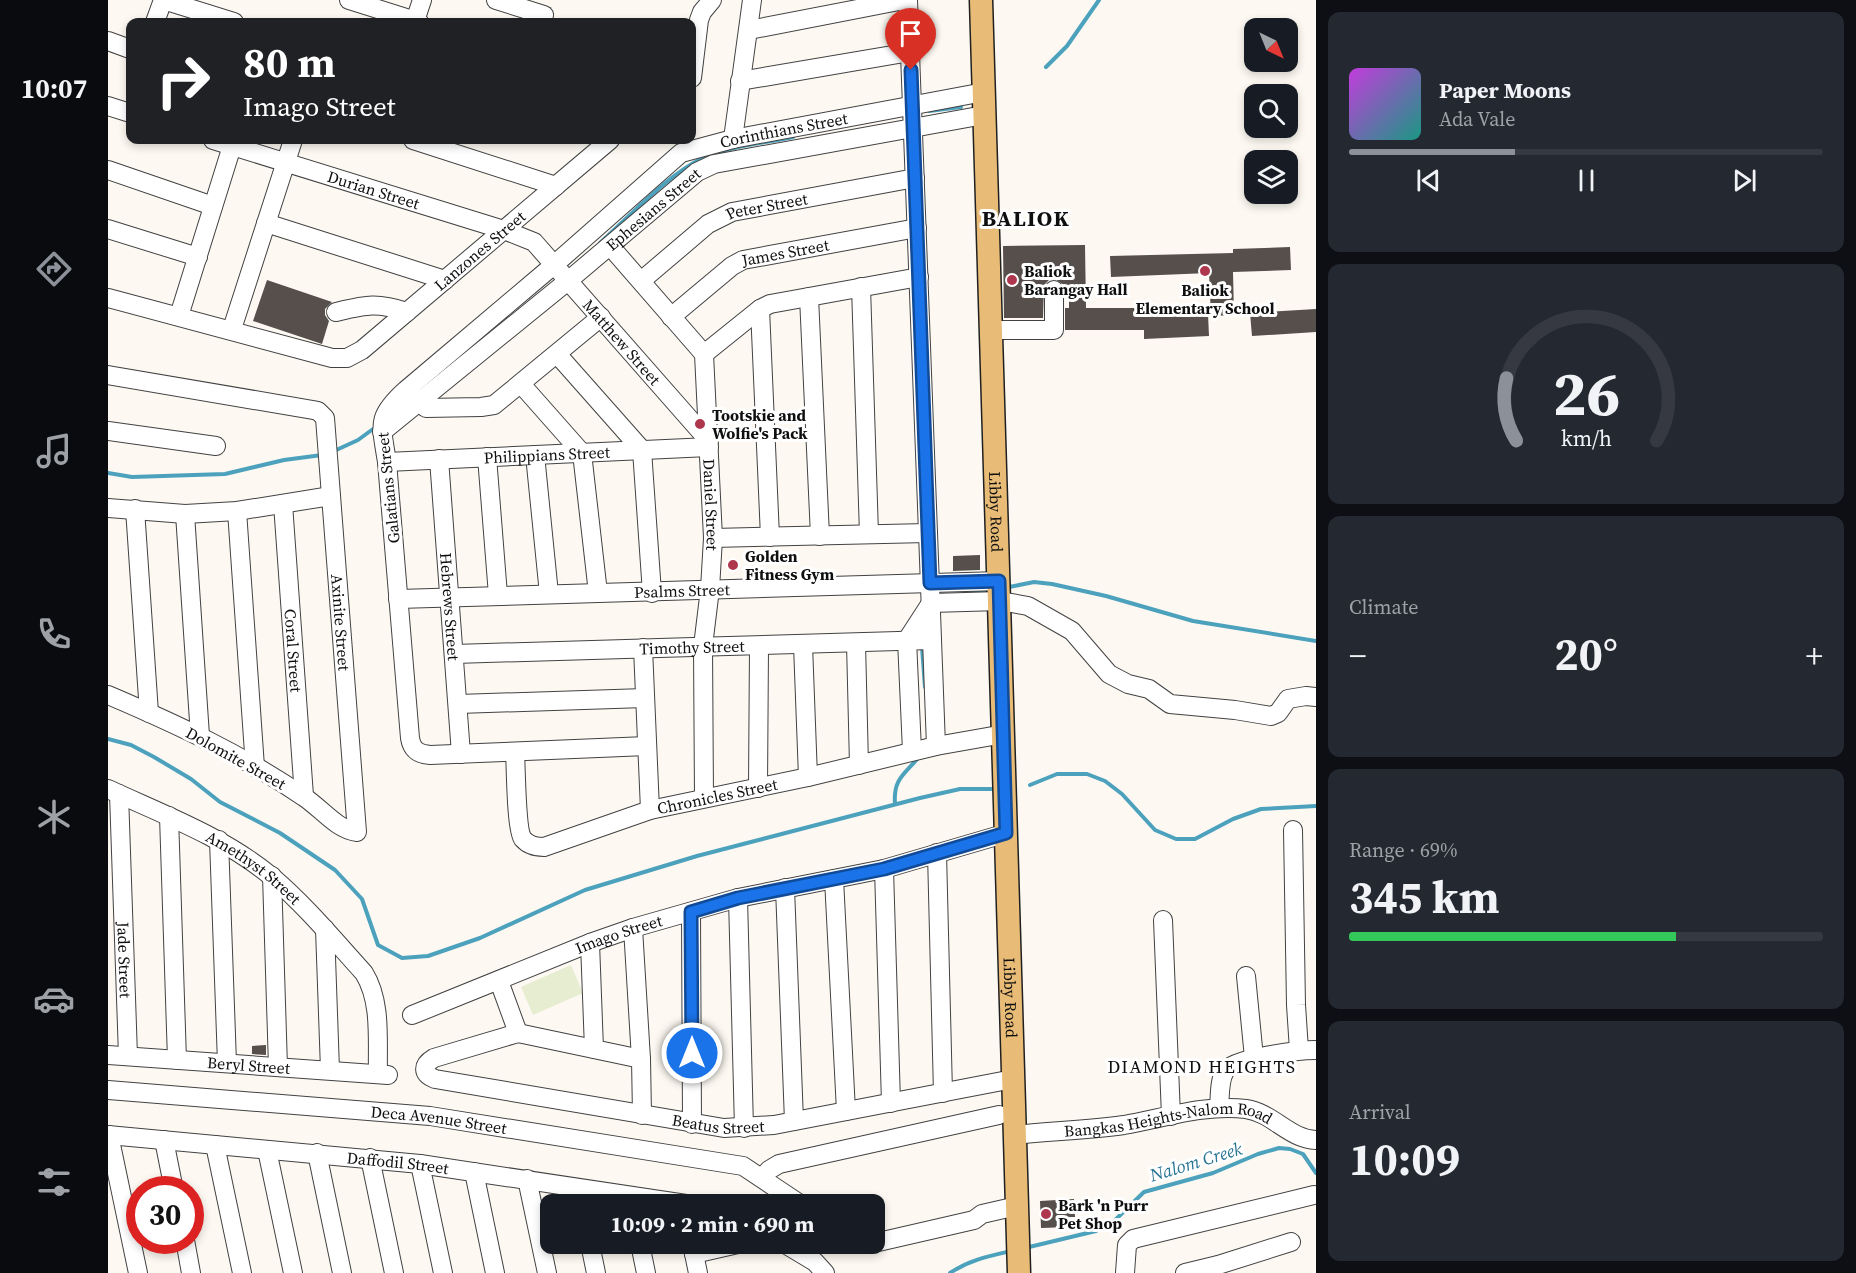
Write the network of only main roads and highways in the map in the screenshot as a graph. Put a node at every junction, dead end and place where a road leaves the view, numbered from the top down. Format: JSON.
{"nodes":[{"id":1,"x":981,"y":0,"type":"edge"},
{"id":2,"x":1019,"y":1273,"type":"edge"}],
"edges":[{"from":1,"to":2,"type":"main road","name":"Libby Road"}]}
